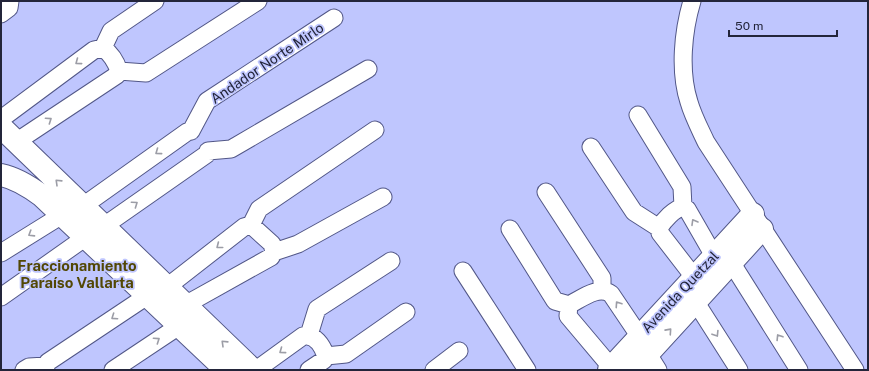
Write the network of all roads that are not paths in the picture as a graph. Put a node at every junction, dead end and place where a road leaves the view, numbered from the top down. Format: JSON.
{"nodes":[{"id":1,"x":155,"y":1,"type":"edge"},
{"id":2,"x":258,"y":1,"type":"edge"},
{"id":3,"x":692,"y":1,"type":"edge"},
{"id":4,"x":334,"y":18,"type":"dead end"},
{"id":5,"x":103,"y":48,"type":"junction"},
{"id":6,"x":368,"y":68,"type":"dead end"},
{"id":7,"x":119,"y":71,"type":"junction"},
{"id":8,"x":638,"y":115,"type":"dead end"},
{"id":9,"x":1,"y":119,"type":"edge"},
{"id":10,"x":1,"y":127,"type":"edge"},
{"id":11,"x":376,"y":130,"type":"dead end"},
{"id":12,"x":191,"y":131,"type":"junction"},
{"id":13,"x":591,"y":147,"type":"dead end"},
{"id":14,"x":23,"y":149,"type":"junction"},
{"id":15,"x":208,"y":151,"type":"junction"},
{"id":16,"x":5,"y":176,"type":"edge"},
{"id":17,"x":546,"y":192,"type":"dead end"},
{"id":18,"x":383,"y":197,"type":"dead end"},
{"id":19,"x":83,"y":206,"type":"junction"},
{"id":20,"x":683,"y":207,"type":"junction"},
{"id":21,"x":62,"y":216,"type":"junction"},
{"id":22,"x":757,"y":221,"type":"junction"},
{"id":23,"x":251,"y":224,"type":"junction"},
{"id":24,"x":659,"y":228,"type":"junction"},
{"id":25,"x":510,"y":229,"type":"dead end"},
{"id":26,"x":94,"y":231,"type":"junction"},
{"id":27,"x":274,"y":252,"type":"junction"},
{"id":28,"x":1,"y":253,"type":"edge"},
{"id":29,"x":391,"y":261,"type":"dead end"},
{"id":30,"x":713,"y":267,"type":"junction"},
{"id":31,"x":462,"y":271,"type":"dead end"},
{"id":32,"x":167,"y":287,"type":"junction"},
{"id":33,"x":602,"y":290,"type":"junction"},
{"id":34,"x":146,"y":296,"type":"junction"},
{"id":35,"x":1,"y":297,"type":"edge"},
{"id":36,"x":695,"y":301,"type":"junction"},
{"id":37,"x":186,"y":305,"type":"junction"},
{"id":38,"x":569,"y":305,"type":"junction"},
{"id":39,"x":406,"y":312,"type":"dead end"},
{"id":40,"x":179,"y":326,"type":"junction"},
{"id":41,"x":309,"y":335,"type":"junction"},
{"id":42,"x":459,"y":352,"type":"dead end"},
{"id":43,"x":326,"y":356,"type":"junction"},
{"id":44,"x":633,"y":360,"type":"edge"},
{"id":45,"x":47,"y":368,"type":"edge"},
{"id":46,"x":24,"y":370,"type":"edge"},
{"id":47,"x":113,"y":370,"type":"edge"},
{"id":48,"x":226,"y":370,"type":"edge"},
{"id":49,"x":252,"y":370,"type":"edge"},
{"id":50,"x":256,"y":370,"type":"edge"},
{"id":51,"x":309,"y":370,"type":"edge"},
{"id":52,"x":434,"y":370,"type":"edge"},
{"id":53,"x":527,"y":370,"type":"edge"},
{"id":54,"x":739,"y":370,"type":"edge"},
{"id":55,"x":799,"y":370,"type":"edge"},
{"id":56,"x":855,"y":370,"type":"edge"}],
"edges":[{"from":1,"to":5,"type":"street"},
{"from":2,"to":7,"type":"street"},
{"from":3,"to":22,"type":"street"},
{"from":4,"to":12,"type":"street","name":"Andador Norte Mirlo"},
{"from":5,"to":7,"type":"street"},
{"from":5,"to":9,"type":"street","one_way":true},
{"from":6,"to":15,"type":"street"},
{"from":14,"to":7,"type":"street","one_way":true},
{"from":8,"to":20,"type":"street"},
{"from":10,"to":14,"type":"street"},
{"from":11,"to":23,"type":"street"},
{"from":12,"to":15,"type":"street"},
{"from":12,"to":19,"type":"street","one_way":true},
{"from":13,"to":24,"type":"street"},
{"from":14,"to":16,"type":"street"},
{"from":19,"to":14,"type":"street","one_way":true},
{"from":26,"to":15,"type":"street","one_way":true},
{"from":16,"to":21,"type":"street"},
{"from":17,"to":33,"type":"street"},
{"from":18,"to":27,"type":"street"},
{"from":19,"to":26,"type":"street"},
{"from":20,"to":24,"type":"street"},
{"from":30,"to":20,"type":"street","one_way":true},
{"from":21,"to":26,"type":"street"},
{"from":21,"to":28,"type":"street","one_way":true},
{"from":22,"to":30,"type":"street","name":"Avenida Quetzal"},
{"from":22,"to":56,"type":"street"},
{"from":23,"to":27,"type":"street"},
{"from":23,"to":32,"type":"street","one_way":true},
{"from":24,"to":30,"type":"street"},
{"from":25,"to":38,"type":"street"},
{"from":26,"to":32,"type":"street"},
{"from":26,"to":34,"type":"street"},
{"from":26,"to":35,"type":"street"},
{"from":27,"to":37,"type":"street"},
{"from":29,"to":41,"type":"street"},
{"from":30,"to":36,"type":"street","name":"Avenida Quetzal"},
{"from":30,"to":44,"type":"street","name":"Avenida Quetzal"},
{"from":55,"to":30,"type":"street","one_way":true},
{"from":31,"to":53,"type":"street"},
{"from":32,"to":34,"type":"street"},
{"from":32,"to":37,"type":"street"},
{"from":33,"to":38,"type":"street"},
{"from":44,"to":33,"type":"street","one_way":true},
{"from":34,"to":40,"type":"street"},
{"from":34,"to":45,"type":"street","one_way":true},
{"from":44,"to":36,"type":"street","name":"Avenida Quetzal","one_way":true},
{"from":36,"to":54,"type":"street","one_way":true},
{"from":49,"to":37,"type":"street","one_way":true},
{"from":38,"to":44,"type":"street"},
{"from":39,"to":43,"type":"street"},
{"from":47,"to":40,"type":"street","one_way":true},
{"from":40,"to":48,"type":"street"},
{"from":41,"to":43,"type":"street"},
{"from":41,"to":50,"type":"street","one_way":true},
{"from":42,"to":52,"type":"street"},
{"from":43,"to":51,"type":"street"},
{"from":45,"to":46,"type":"street"}]}
